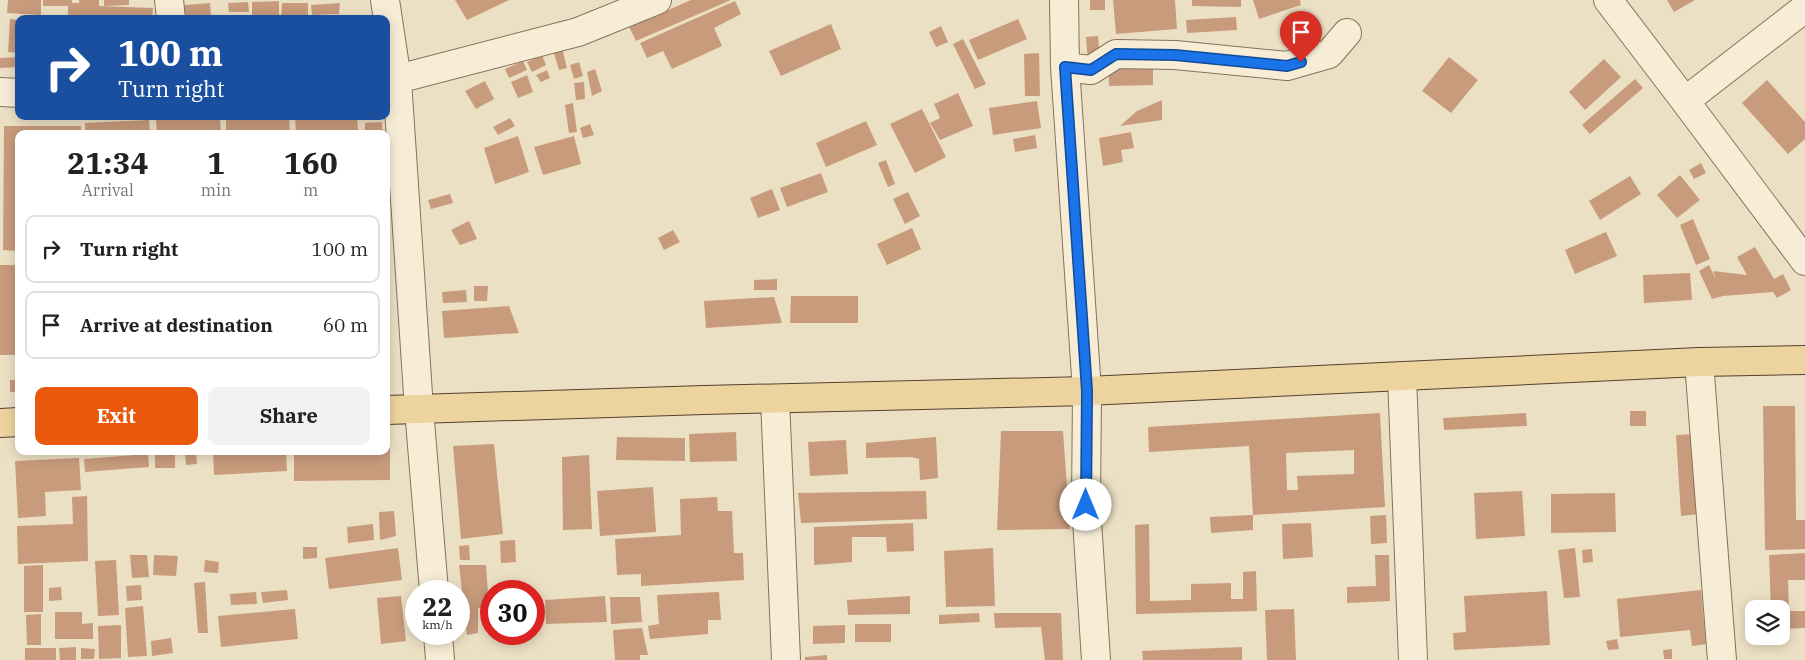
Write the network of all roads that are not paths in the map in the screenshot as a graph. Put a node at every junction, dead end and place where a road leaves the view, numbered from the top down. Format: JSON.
{"nodes":[{"id":1,"x":169,"y":0,"type":"edge"},
{"id":2,"x":385,"y":0,"type":"edge"},
{"id":3,"x":657,"y":0,"type":"edge"},
{"id":4,"x":1064,"y":0,"type":"edge"},
{"id":5,"x":1608,"y":0,"type":"edge"},
{"id":6,"x":1805,"y":8,"type":"edge"},
{"id":7,"x":171,"y":15,"type":"edge"},
{"id":8,"x":386,"y":15,"type":"edge"},
{"id":9,"x":1347,"y":33,"type":"dead end"},
{"id":10,"x":1065,"y":67,"type":"junction"},
{"id":11,"x":390,"y":68,"type":"edge"},
{"id":12,"x":391,"y":81,"type":"edge"},
{"id":13,"x":0,"y":92,"type":"edge"},
{"id":14,"x":15,"y":93,"type":"edge"},
{"id":15,"x":1686,"y":101,"type":"junction"},
{"id":16,"x":1805,"y":261,"type":"edge"},
{"id":17,"x":1805,"y":360,"type":"edge"},
{"id":18,"x":1699,"y":362,"type":"junction"},
{"id":19,"x":1402,"y":376,"type":"junction"},
{"id":20,"x":1087,"y":391,"type":"junction"},
{"id":21,"x":775,"y":398,"type":"junction"},
{"id":22,"x":419,"y":409,"type":"junction"},
{"id":23,"x":390,"y":410,"type":"edge"},
{"id":24,"x":15,"y":422,"type":"edge"},
{"id":25,"x":0,"y":423,"type":"edge"},
{"id":26,"x":433,"y":580,"type":"edge"},
{"id":27,"x":439,"y":645,"type":"edge"},
{"id":28,"x":440,"y":660,"type":"edge"},
{"id":29,"x":786,"y":660,"type":"edge"},
{"id":30,"x":1096,"y":660,"type":"edge"},
{"id":31,"x":1413,"y":660,"type":"edge"},
{"id":32,"x":1722,"y":660,"type":"edge"}],
"edges":[{"from":1,"to":7,"type":"street"},
{"from":2,"to":8,"type":"street"},
{"from":3,"to":12,"type":"street"},
{"from":4,"to":10,"type":"street"},
{"from":5,"to":15,"type":"street"},
{"from":6,"to":15,"type":"street"},
{"from":9,"to":10,"type":"street"},
{"from":10,"to":20,"type":"street"},
{"from":11,"to":12,"type":"street"},
{"from":12,"to":22,"type":"street"},
{"from":13,"to":14,"type":"street"},
{"from":15,"to":16,"type":"street"},
{"from":17,"to":18,"type":"main road"},
{"from":18,"to":19,"type":"main road"},
{"from":18,"to":32,"type":"street"},
{"from":19,"to":20,"type":"main road"},
{"from":19,"to":31,"type":"street"},
{"from":20,"to":21,"type":"main road"},
{"from":20,"to":30,"type":"street"},
{"from":21,"to":22,"type":"main road"},
{"from":21,"to":29,"type":"street"},
{"from":22,"to":23,"type":"main road"},
{"from":22,"to":26,"type":"street"},
{"from":24,"to":25,"type":"main road"},
{"from":27,"to":28,"type":"street"}]}
